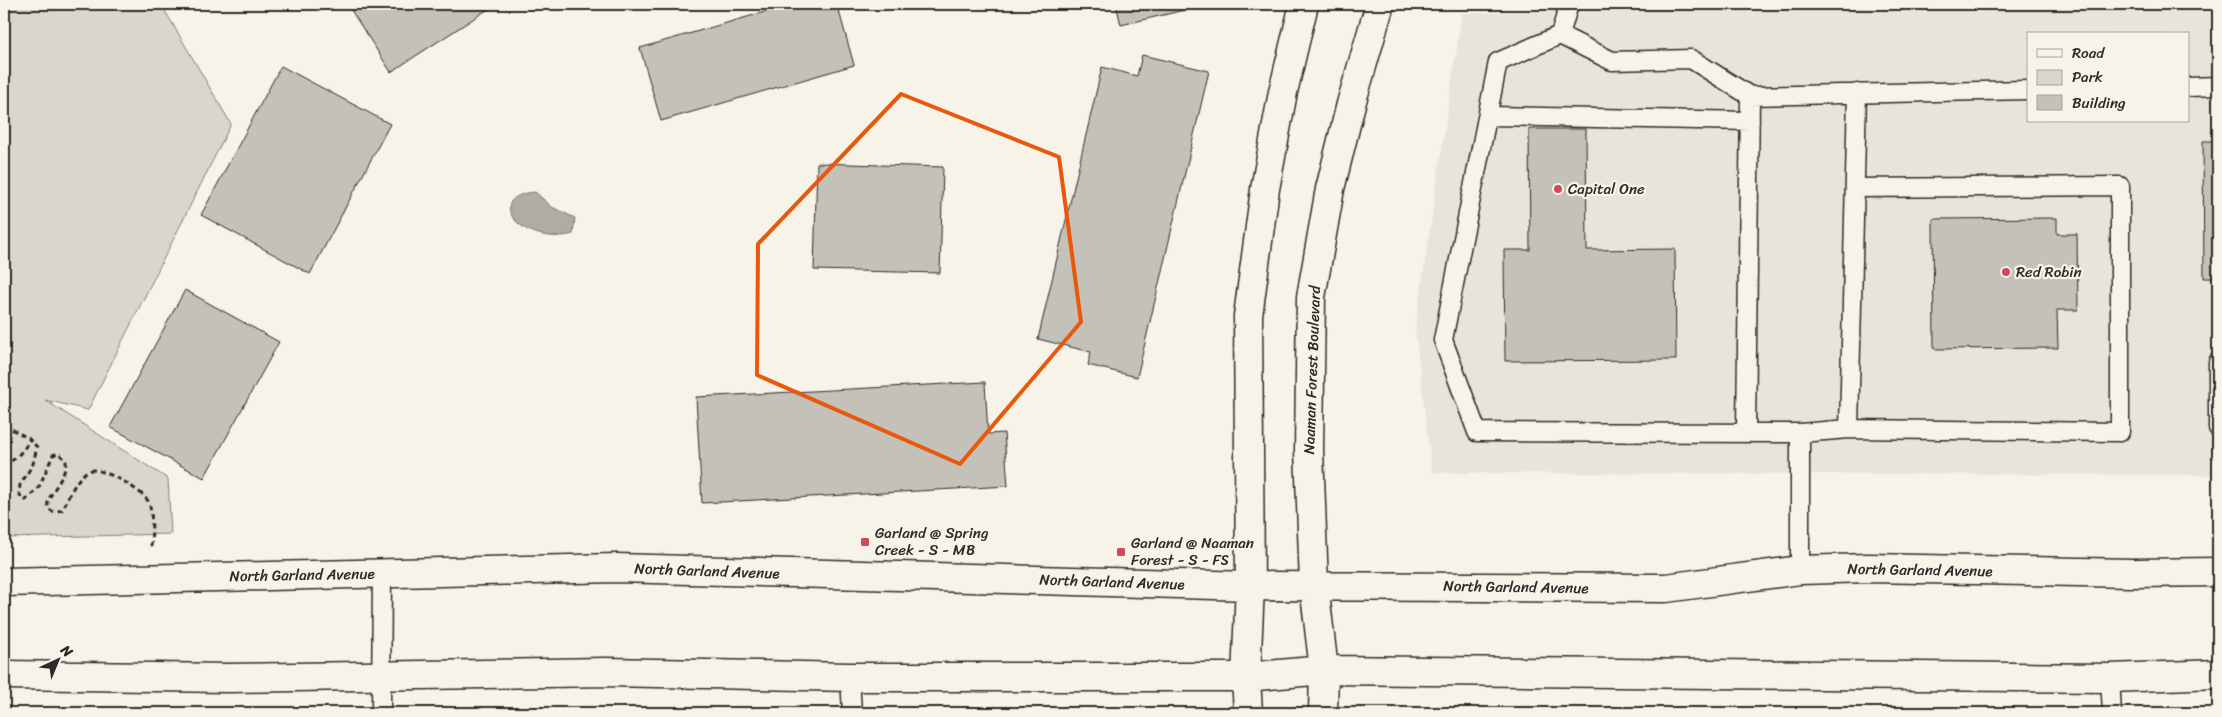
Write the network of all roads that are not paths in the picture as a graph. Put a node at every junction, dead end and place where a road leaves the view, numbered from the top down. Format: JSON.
{"nodes":[{"id":1,"x":1304,"y":4,"type":"edge"},
{"id":2,"x":1380,"y":4,"type":"edge"},
{"id":3,"x":1570,"y":4,"type":"edge"},
{"id":4,"x":1560,"y":35,"type":"junction"},
{"id":5,"x":2218,"y":86,"type":"edge"},
{"id":6,"x":2190,"y":87,"type":"edge"},
{"id":7,"x":2027,"y":90,"type":"edge"},
{"id":8,"x":1857,"y":93,"type":"junction"},
{"id":9,"x":1750,"y":96,"type":"junction"},
{"id":10,"x":1488,"y":116,"type":"junction"},
{"id":11,"x":1750,"y":121,"type":"junction"},
{"id":12,"x":1855,"y":188,"type":"junction"},
{"id":13,"x":2218,"y":362,"type":"edge"},
{"id":14,"x":2218,"y":428,"type":"edge"},
{"id":15,"x":1849,"y":429,"type":"junction"},
{"id":16,"x":1746,"y":433,"type":"junction"},
{"id":17,"x":1800,"y":433,"type":"junction"},
{"id":18,"x":1800,"y":570,"type":"junction"},
{"id":19,"x":2218,"y":572,"type":"edge"},
{"id":20,"x":382,"y":574,"type":"junction"},
{"id":21,"x":4,"y":582,"type":"edge"},
{"id":22,"x":1314,"y":585,"type":"junction"},
{"id":23,"x":1250,"y":586,"type":"junction"},
{"id":24,"x":1324,"y":670,"type":"junction"},
{"id":25,"x":2218,"y":674,"type":"edge"},
{"id":26,"x":4,"y":675,"type":"edge"},
{"id":27,"x":381,"y":675,"type":"junction"},
{"id":28,"x":850,"y":677,"type":"junction"},
{"id":29,"x":1246,"y":677,"type":"junction"},
{"id":30,"x":2110,"y":678,"type":"junction"},
{"id":31,"x":382,"y":713,"type":"edge"},
{"id":32,"x":852,"y":713,"type":"edge"},
{"id":33,"x":1248,"y":713,"type":"edge"},
{"id":34,"x":1323,"y":713,"type":"edge"},
{"id":35,"x":2112,"y":713,"type":"edge"}],
"edges":[{"from":1,"to":23,"type":"main road"},
{"from":2,"to":22,"type":"main road","name":"Naaman Forest Boulevard"},
{"from":3,"to":4,"type":"lane"},
{"from":4,"to":9,"type":"lane"},
{"from":4,"to":10,"type":"lane"},
{"from":5,"to":6,"type":"lane"},
{"from":7,"to":8,"type":"lane"},
{"from":8,"to":9,"type":"lane"},
{"from":8,"to":12,"type":"lane"},
{"from":9,"to":11,"type":"lane"},
{"from":10,"to":11,"type":"lane"},
{"from":10,"to":16,"type":"lane"},
{"from":11,"to":16,"type":"lane"},
{"from":12,"to":15,"type":"lane"},
{"from":12,"to":15,"type":"lane"},
{"from":13,"to":14,"type":"lane"},
{"from":15,"to":17,"type":"lane"},
{"from":16,"to":17,"type":"lane"},
{"from":17,"to":18,"type":"lane"},
{"from":18,"to":19,"type":"main road","name":"North Garland Avenue"},
{"from":18,"to":22,"type":"main road","name":"North Garland Avenue"},
{"from":20,"to":21,"type":"main road","name":"North Garland Avenue"},
{"from":20,"to":23,"type":"main road","name":"North Garland Avenue"},
{"from":20,"to":27,"type":"lane"},
{"from":22,"to":23,"type":"main road","name":"North Garland Avenue"},
{"from":22,"to":24,"type":"main road","name":"Naaman Forest Boulevard"},
{"from":23,"to":29,"type":"main road"},
{"from":24,"to":29,"type":"main road"},
{"from":24,"to":30,"type":"main road"},
{"from":24,"to":34,"type":"main road","name":"Naaman Forest Boulevard"},
{"from":25,"to":30,"type":"main road"},
{"from":26,"to":27,"type":"main road"},
{"from":27,"to":28,"type":"main road"},
{"from":27,"to":31,"type":"lane"},
{"from":28,"to":29,"type":"main road"},
{"from":28,"to":32,"type":"lane"},
{"from":29,"to":33,"type":"main road"},
{"from":30,"to":35,"type":"lane"}]}
